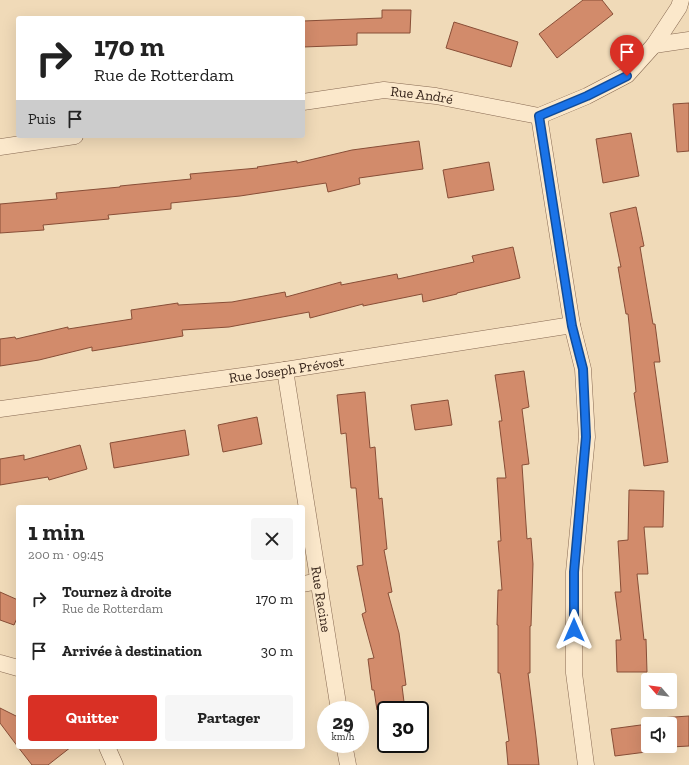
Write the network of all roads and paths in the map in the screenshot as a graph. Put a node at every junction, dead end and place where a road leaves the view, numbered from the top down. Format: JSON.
{"nodes":[{"id":1,"x":681,"y":0,"type":"edge"},
{"id":2,"x":689,"y":40,"type":"edge"},
{"id":3,"x":654,"y":45,"type":"junction"},
{"id":4,"x":305,"y":102,"type":"edge"},
{"id":5,"x":539,"y":116,"type":"junction"},
{"id":6,"x":61,"y":138,"type":"edge"},
{"id":7,"x":0,"y":147,"type":"edge"},
{"id":8,"x":572,"y":326,"type":"junction"},
{"id":9,"x":285,"y":370,"type":"junction"},
{"id":10,"x":0,"y":409,"type":"edge"},
{"id":11,"x":319,"y":581,"type":"junction"},
{"id":12,"x":305,"y":584,"type":"edge"},
{"id":13,"x":0,"y":663,"type":"edge"},
{"id":14,"x":16,"y":667,"type":"edge"},
{"id":15,"x":338,"y":701,"type":"edge"},
{"id":16,"x":108,"y":749,"type":"edge"},
{"id":17,"x":346,"y":753,"type":"edge"},
{"id":18,"x":115,"y":765,"type":"edge"},
{"id":19,"x":348,"y":765,"type":"edge"},
{"id":20,"x":586,"y":765,"type":"edge"}],
"edges":[{"from":1,"to":3,"type":"street"},
{"from":2,"to":3,"type":"street"},
{"from":3,"to":5,"type":"street"},
{"from":4,"to":5,"type":"street","name":"Rue André"},
{"from":5,"to":8,"type":"street"},
{"from":6,"to":7,"type":"street"},
{"from":8,"to":9,"type":"street","name":"Rue Joseph Prévost"},
{"from":8,"to":20,"type":"street"},
{"from":9,"to":10,"type":"street","name":"Rue Joseph Prévost"},
{"from":9,"to":11,"type":"street","name":"Rue Racine"},
{"from":11,"to":12,"type":"street"},
{"from":11,"to":15,"type":"street","name":"Rue Racine"},
{"from":13,"to":14,"type":"street"},
{"from":16,"to":18,"type":"street"},
{"from":17,"to":19,"type":"street"}]}
